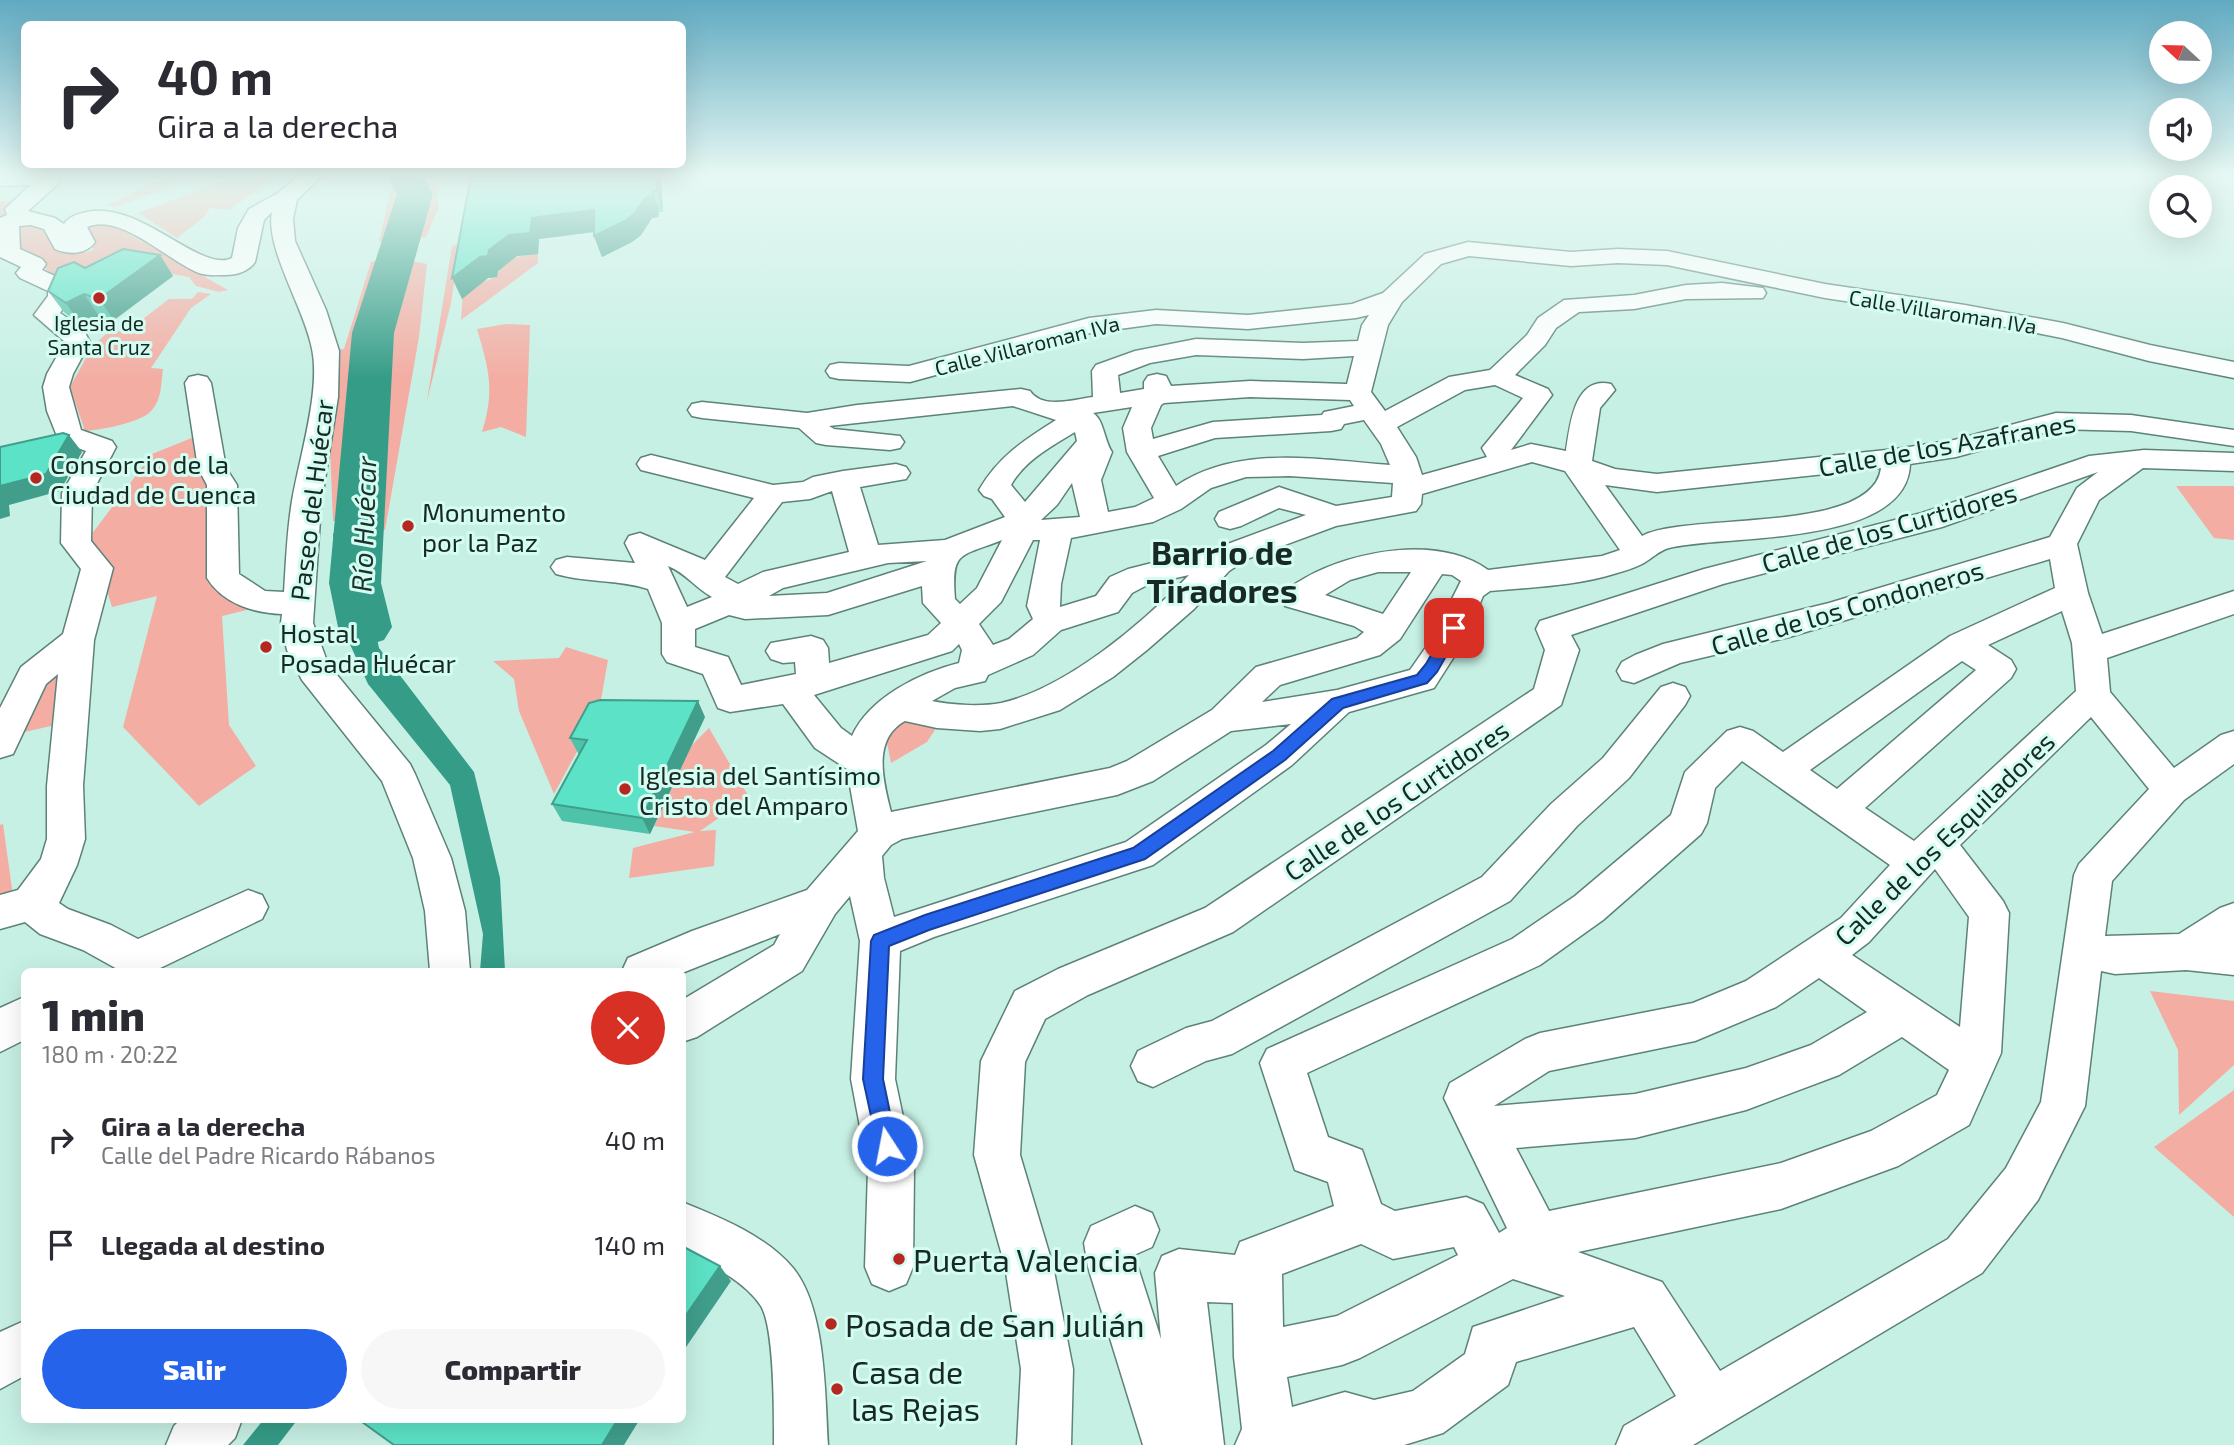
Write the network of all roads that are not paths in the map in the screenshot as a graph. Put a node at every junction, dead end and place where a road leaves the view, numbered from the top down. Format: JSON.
{"nodes":[{"id":1,"x":8,"y":243,"type":"edge"},
{"id":2,"x":63,"y":243,"type":"edge"},
{"id":3,"x":80,"y":243,"type":"edge"},
{"id":4,"x":162,"y":243,"type":"edge"},
{"id":5,"x":247,"y":243,"type":"edge"},
{"id":6,"x":285,"y":243,"type":"edge"},
{"id":7,"x":1854,"y":296,"type":"junction"},
{"id":8,"x":1392,"y":298,"type":"junction"},
{"id":9,"x":1369,"y":348,"type":"junction"},
{"id":10,"x":1144,"y":356,"type":"junction"},
{"id":11,"x":2234,"y":370,"type":"edge"},
{"id":12,"x":839,"y":371,"type":"dead end"},
{"id":13,"x":1498,"y":377,"type":"junction"},
{"id":14,"x":198,"y":383,"type":"dead end"},
{"id":15,"x":1602,"y":390,"type":"dead end"},
{"id":16,"x":1158,"y":395,"type":"junction"},
{"id":17,"x":1107,"y":401,"type":"junction"},
{"id":18,"x":1370,"y":409,"type":"junction"},
{"id":19,"x":702,"y":410,"type":"dead end"},
{"id":20,"x":807,"y":422,"type":"junction"},
{"id":21,"x":1076,"y":423,"type":"junction"},
{"id":22,"x":2234,"y":438,"type":"edge"},
{"id":23,"x":890,"y":442,"type":"dead end"},
{"id":24,"x":1141,"y":452,"type":"junction"},
{"id":25,"x":1896,"y":458,"type":"junction"},
{"id":26,"x":2144,"y":459,"type":"junction"},
{"id":27,"x":1503,"y":460,"type":"junction"},
{"id":28,"x":2234,"y":462,"type":"edge"},
{"id":29,"x":651,"y":464,"type":"dead end"},
{"id":30,"x":1069,"y":466,"type":"junction"},
{"id":31,"x":1577,"y":467,"type":"junction"},
{"id":32,"x":895,"y":473,"type":"dead end"},
{"id":33,"x":842,"y":480,"type":"junction"},
{"id":34,"x":1407,"y":487,"type":"junction"},
{"id":35,"x":774,"y":494,"type":"junction"},
{"id":36,"x":991,"y":496,"type":"junction"},
{"id":37,"x":1171,"y":502,"type":"junction"},
{"id":38,"x":1330,"y":517,"type":"junction"},
{"id":39,"x":1230,"y":519,"type":"dead end"},
{"id":40,"x":1097,"y":524,"type":"junction"},
{"id":41,"x":1023,"y":526,"type":"junction"},
{"id":42,"x":1058,"y":529,"type":"junction"},
{"id":43,"x":2062,"y":544,"type":"junction"},
{"id":44,"x":1639,"y":553,"type":"junction"},
{"id":45,"x":867,"y":559,"type":"junction"},
{"id":46,"x":943,"y":560,"type":"junction"},
{"id":47,"x":1434,"y":562,"type":"junction"},
{"id":48,"x":1218,"y":564,"type":"junction"},
{"id":49,"x":567,"y":566,"type":"dead end"},
{"id":50,"x":706,"y":580,"type":"junction"},
{"id":51,"x":1482,"y":580,"type":"junction"},
{"id":52,"x":2072,"y":593,"type":"junction"},
{"id":53,"x":733,"y":600,"type":"junction"},
{"id":54,"x":2234,"y":602,"type":"edge"},
{"id":55,"x":297,"y":603,"type":"junction"},
{"id":56,"x":671,"y":605,"type":"junction"},
{"id":57,"x":1050,"y":622,"type":"junction"},
{"id":58,"x":962,"y":623,"type":"junction"},
{"id":59,"x":1388,"y":631,"type":"junction"},
{"id":60,"x":78,"y":640,"type":"junction"},
{"id":61,"x":1962,"y":644,"type":"junction"},
{"id":62,"x":783,"y":651,"type":"dead end"},
{"id":63,"x":2090,"y":651,"type":"junction"},
{"id":64,"x":900,"y":654,"type":"junction"},
{"id":65,"x":974,"y":667,"type":"junction"},
{"id":66,"x":1634,"y":671,"type":"dead end"},
{"id":67,"x":802,"y":686,"type":"junction"},
{"id":68,"x":2093,"y":695,"type":"junction"},
{"id":69,"x":1672,"y":696,"type":"dead end"},
{"id":70,"x":904,"y":702,"type":"junction"},
{"id":71,"x":1338,"y":703,"type":"junction"},
{"id":72,"x":1224,"y":719,"type":"junction"},
{"id":73,"x":0,"y":744,"type":"edge"},
{"id":74,"x":2234,"y":745,"type":"edge"},
{"id":75,"x":863,"y":762,"type":"junction"},
{"id":76,"x":1784,"y":770,"type":"junction"},
{"id":77,"x":78,"y":779,"type":"dead end"},
{"id":78,"x":2171,"y":790,"type":"junction"},
{"id":79,"x":1839,"y":809,"type":"junction"},
{"id":80,"x":871,"y":844,"type":"junction"},
{"id":81,"x":1927,"y":853,"type":"junction"},
{"id":82,"x":821,"y":902,"type":"junction"},
{"id":83,"x":248,"y":907,"type":"dead end"},
{"id":84,"x":15,"y":908,"type":"edge"},
{"id":85,"x":2234,"y":920,"type":"edge"},
{"id":86,"x":880,"y":941,"type":"junction"},
{"id":87,"x":2084,"y":950,"type":"junction"},
{"id":88,"x":2186,"y":952,"type":"junction"},
{"id":89,"x":1819,"y":955,"type":"junction"},
{"id":90,"x":2234,"y":957,"type":"edge"},
{"id":91,"x":119,"y":964,"type":"edge"},
{"id":92,"x":450,"y":968,"type":"edge"},
{"id":93,"x":650,"y":968,"type":"edge"},
{"id":94,"x":1902,"y":1014,"type":"junction"},
{"id":95,"x":21,"y":1018,"type":"edge"},
{"id":96,"x":686,"y":1021,"type":"edge"},
{"id":97,"x":0,"y":1032,"type":"edge"},
{"id":98,"x":1975,"y":1062,"type":"junction"},
{"id":99,"x":1153,"y":1066,"type":"dead end"},
{"id":100,"x":1482,"y":1129,"type":"junction"},
{"id":101,"x":1362,"y":1220,"type":"junction"},
{"id":102,"x":686,"y":1228,"type":"edge"},
{"id":103,"x":1135,"y":1230,"type":"dead end"},
{"id":104,"x":1513,"y":1252,"type":"junction"},
{"id":105,"x":889,"y":1267,"type":"dead end"},
{"id":106,"x":1258,"y":1280,"type":"junction"},
{"id":107,"x":1645,"y":1300,"type":"junction"},
{"id":108,"x":21,"y":1348,"type":"edge"},
{"id":109,"x":1259,"y":1357,"type":"junction"},
{"id":110,"x":0,"y":1363,"type":"edge"},
{"id":111,"x":1711,"y":1405,"type":"junction"},
{"id":112,"x":212,"y":1423,"type":"edge"},
{"id":113,"x":1266,"y":1443,"type":"edge"},
{"id":114,"x":193,"y":1445,"type":"edge"},
{"id":115,"x":802,"y":1445,"type":"edge"},
{"id":116,"x":1044,"y":1445,"type":"edge"},
{"id":117,"x":1170,"y":1445,"type":"edge"},
{"id":118,"x":1197,"y":1445,"type":"edge"},
{"id":119,"x":1643,"y":1445,"type":"edge"}],
"edges":[{"from":1,"to":60,"type":"street"},
{"from":2,"to":3,"type":"street"},
{"from":4,"to":5,"type":"street"},
{"from":6,"to":55,"type":"street","name":"Paseo del Huécar"},
{"from":7,"to":8,"type":"street","name":"Calle Villaroman IVa"},
{"from":7,"to":11,"type":"street","name":"Calle Villaroman IVa"},
{"from":7,"to":13,"type":"street"},
{"from":8,"to":9,"type":"street"},
{"from":8,"to":12,"type":"street","name":"Calle Villaroman IVa"},
{"from":9,"to":10,"type":"street"},
{"from":9,"to":18,"type":"street"},
{"from":10,"to":16,"type":"street"},
{"from":10,"to":17,"type":"street"},
{"from":13,"to":18,"type":"street"},
{"from":13,"to":27,"type":"street"},
{"from":14,"to":55,"type":"street"},
{"from":15,"to":31,"type":"street"},
{"from":16,"to":17,"type":"street"},
{"from":16,"to":18,"type":"street"},
{"from":16,"to":24,"type":"street"},
{"from":17,"to":21,"type":"street"},
{"from":18,"to":24,"type":"street"},
{"from":18,"to":34,"type":"street"},
{"from":19,"to":20,"type":"street"},
{"from":20,"to":21,"type":"street"},
{"from":20,"to":23,"type":"street"},
{"from":21,"to":30,"type":"street"},
{"from":21,"to":36,"type":"street"},
{"from":21,"to":40,"type":"street"},
{"from":22,"to":25,"type":"street","name":"Calle de los Azafranes"},
{"from":24,"to":37,"type":"street"},
{"from":25,"to":31,"type":"street","name":"Calle de los Azafranes"},
{"from":25,"to":44,"type":"street"},
{"from":26,"to":28,"type":"street"},
{"from":26,"to":43,"type":"street"},
{"from":26,"to":116,"type":"street","name":"Calle de los Curtidores"},
{"from":27,"to":31,"type":"street","name":"Calle de los Azafranes"},
{"from":27,"to":34,"type":"street","name":"Calle de los Azafranes"},
{"from":29,"to":35,"type":"street"},
{"from":30,"to":36,"type":"street"},
{"from":30,"to":41,"type":"street"},
{"from":31,"to":44,"type":"street"},
{"from":32,"to":33,"type":"street"},
{"from":33,"to":35,"type":"street"},
{"from":33,"to":45,"type":"street"},
{"from":34,"to":37,"type":"street","name":"Calle de los Azafranes"},
{"from":34,"to":38,"type":"street"},
{"from":35,"to":50,"type":"street"},
{"from":36,"to":41,"type":"street"},
{"from":37,"to":40,"type":"street","name":"Calle de los Azafranes"},
{"from":38,"to":39,"type":"street"},
{"from":38,"to":48,"type":"street"},
{"from":40,"to":42,"type":"street","name":"Calle de los Azafranes"},
{"from":41,"to":42,"type":"street","name":"Calle de los Azafranes"},
{"from":41,"to":46,"type":"street"},
{"from":41,"to":58,"type":"street"},
{"from":42,"to":57,"type":"street"},
{"from":43,"to":52,"type":"street"},
{"from":43,"to":66,"type":"street","name":"Calle de los Condoneros"},
{"from":44,"to":51,"type":"street"},
{"from":45,"to":46,"type":"street"},
{"from":45,"to":53,"type":"street"},
{"from":46,"to":53,"type":"street"},
{"from":46,"to":58,"type":"street"},
{"from":47,"to":51,"type":"street"},
{"from":47,"to":59,"type":"street"},
{"from":47,"to":59,"type":"street"},
{"from":48,"to":57,"type":"street"},
{"from":48,"to":70,"type":"street"},
{"from":49,"to":56,"type":"street"},
{"from":50,"to":53,"type":"street"},
{"from":50,"to":56,"type":"street"},
{"from":51,"to":71,"type":"street"},
{"from":52,"to":61,"type":"street"},
{"from":52,"to":63,"type":"street"},
{"from":53,"to":56,"type":"street"},
{"from":54,"to":63,"type":"street"},
{"from":55,"to":92,"type":"street","name":"Paseo del Huécar"},
{"from":56,"to":67,"type":"street"},
{"from":57,"to":65,"type":"street"},
{"from":58,"to":64,"type":"street"},
{"from":58,"to":65,"type":"street"},
{"from":59,"to":72,"type":"street"},
{"from":60,"to":73,"type":"street"},
{"from":60,"to":84,"type":"street"},
{"from":61,"to":76,"type":"street"},
{"from":61,"to":79,"type":"street"},
{"from":62,"to":67,"type":"street"},
{"from":63,"to":68,"type":"street"},
{"from":64,"to":67,"type":"street"},
{"from":64,"to":70,"type":"street"},
{"from":65,"to":70,"type":"street"},
{"from":67,"to":75,"type":"street"},
{"from":68,"to":78,"type":"street"},
{"from":68,"to":81,"type":"street","name":"Calle de los Esquiladores"},
{"from":69,"to":99,"type":"street"},
{"from":70,"to":75,"type":"street"},
{"from":71,"to":72,"type":"street"},
{"from":71,"to":86,"type":"street"},
{"from":72,"to":80,"type":"street"},
{"from":74,"to":78,"type":"street"},
{"from":75,"to":80,"type":"street"},
{"from":76,"to":79,"type":"street"},
{"from":76,"to":101,"type":"street"},
{"from":77,"to":84,"type":"street"},
{"from":78,"to":87,"type":"street"},
{"from":79,"to":81,"type":"street"},
{"from":80,"to":82,"type":"street"},
{"from":80,"to":86,"type":"street"},
{"from":81,"to":89,"type":"street","name":"Calle de los Esquiladores"},
{"from":81,"to":98,"type":"street"},
{"from":82,"to":93,"type":"street"},
{"from":82,"to":96,"type":"street"},
{"from":83,"to":91,"type":"street"},
{"from":84,"to":91,"type":"street"},
{"from":85,"to":88,"type":"street"},
{"from":86,"to":105,"type":"street"},
{"from":87,"to":88,"type":"street"},
{"from":87,"to":111,"type":"street"},
{"from":88,"to":90,"type":"street"},
{"from":89,"to":94,"type":"street"},
{"from":89,"to":100,"type":"street","name":"Calle de los Esquiladores"},
{"from":94,"to":98,"type":"street"},
{"from":94,"to":100,"type":"street"},
{"from":95,"to":97,"type":"street"},
{"from":98,"to":104,"type":"street"},
{"from":100,"to":104,"type":"street","name":"Calle de los Esquiladores"},
{"from":101,"to":104,"type":"street"},
{"from":101,"to":106,"type":"street"},
{"from":102,"to":115,"type":"street"},
{"from":103,"to":117,"type":"street"},
{"from":104,"to":107,"type":"street"},
{"from":104,"to":109,"type":"street"},
{"from":106,"to":109,"type":"street"},
{"from":106,"to":118,"type":"street"},
{"from":107,"to":111,"type":"street"},
{"from":107,"to":113,"type":"street"},
{"from":108,"to":110,"type":"street"},
{"from":109,"to":113,"type":"street"},
{"from":111,"to":119,"type":"street"},
{"from":112,"to":114,"type":"street"}]}
